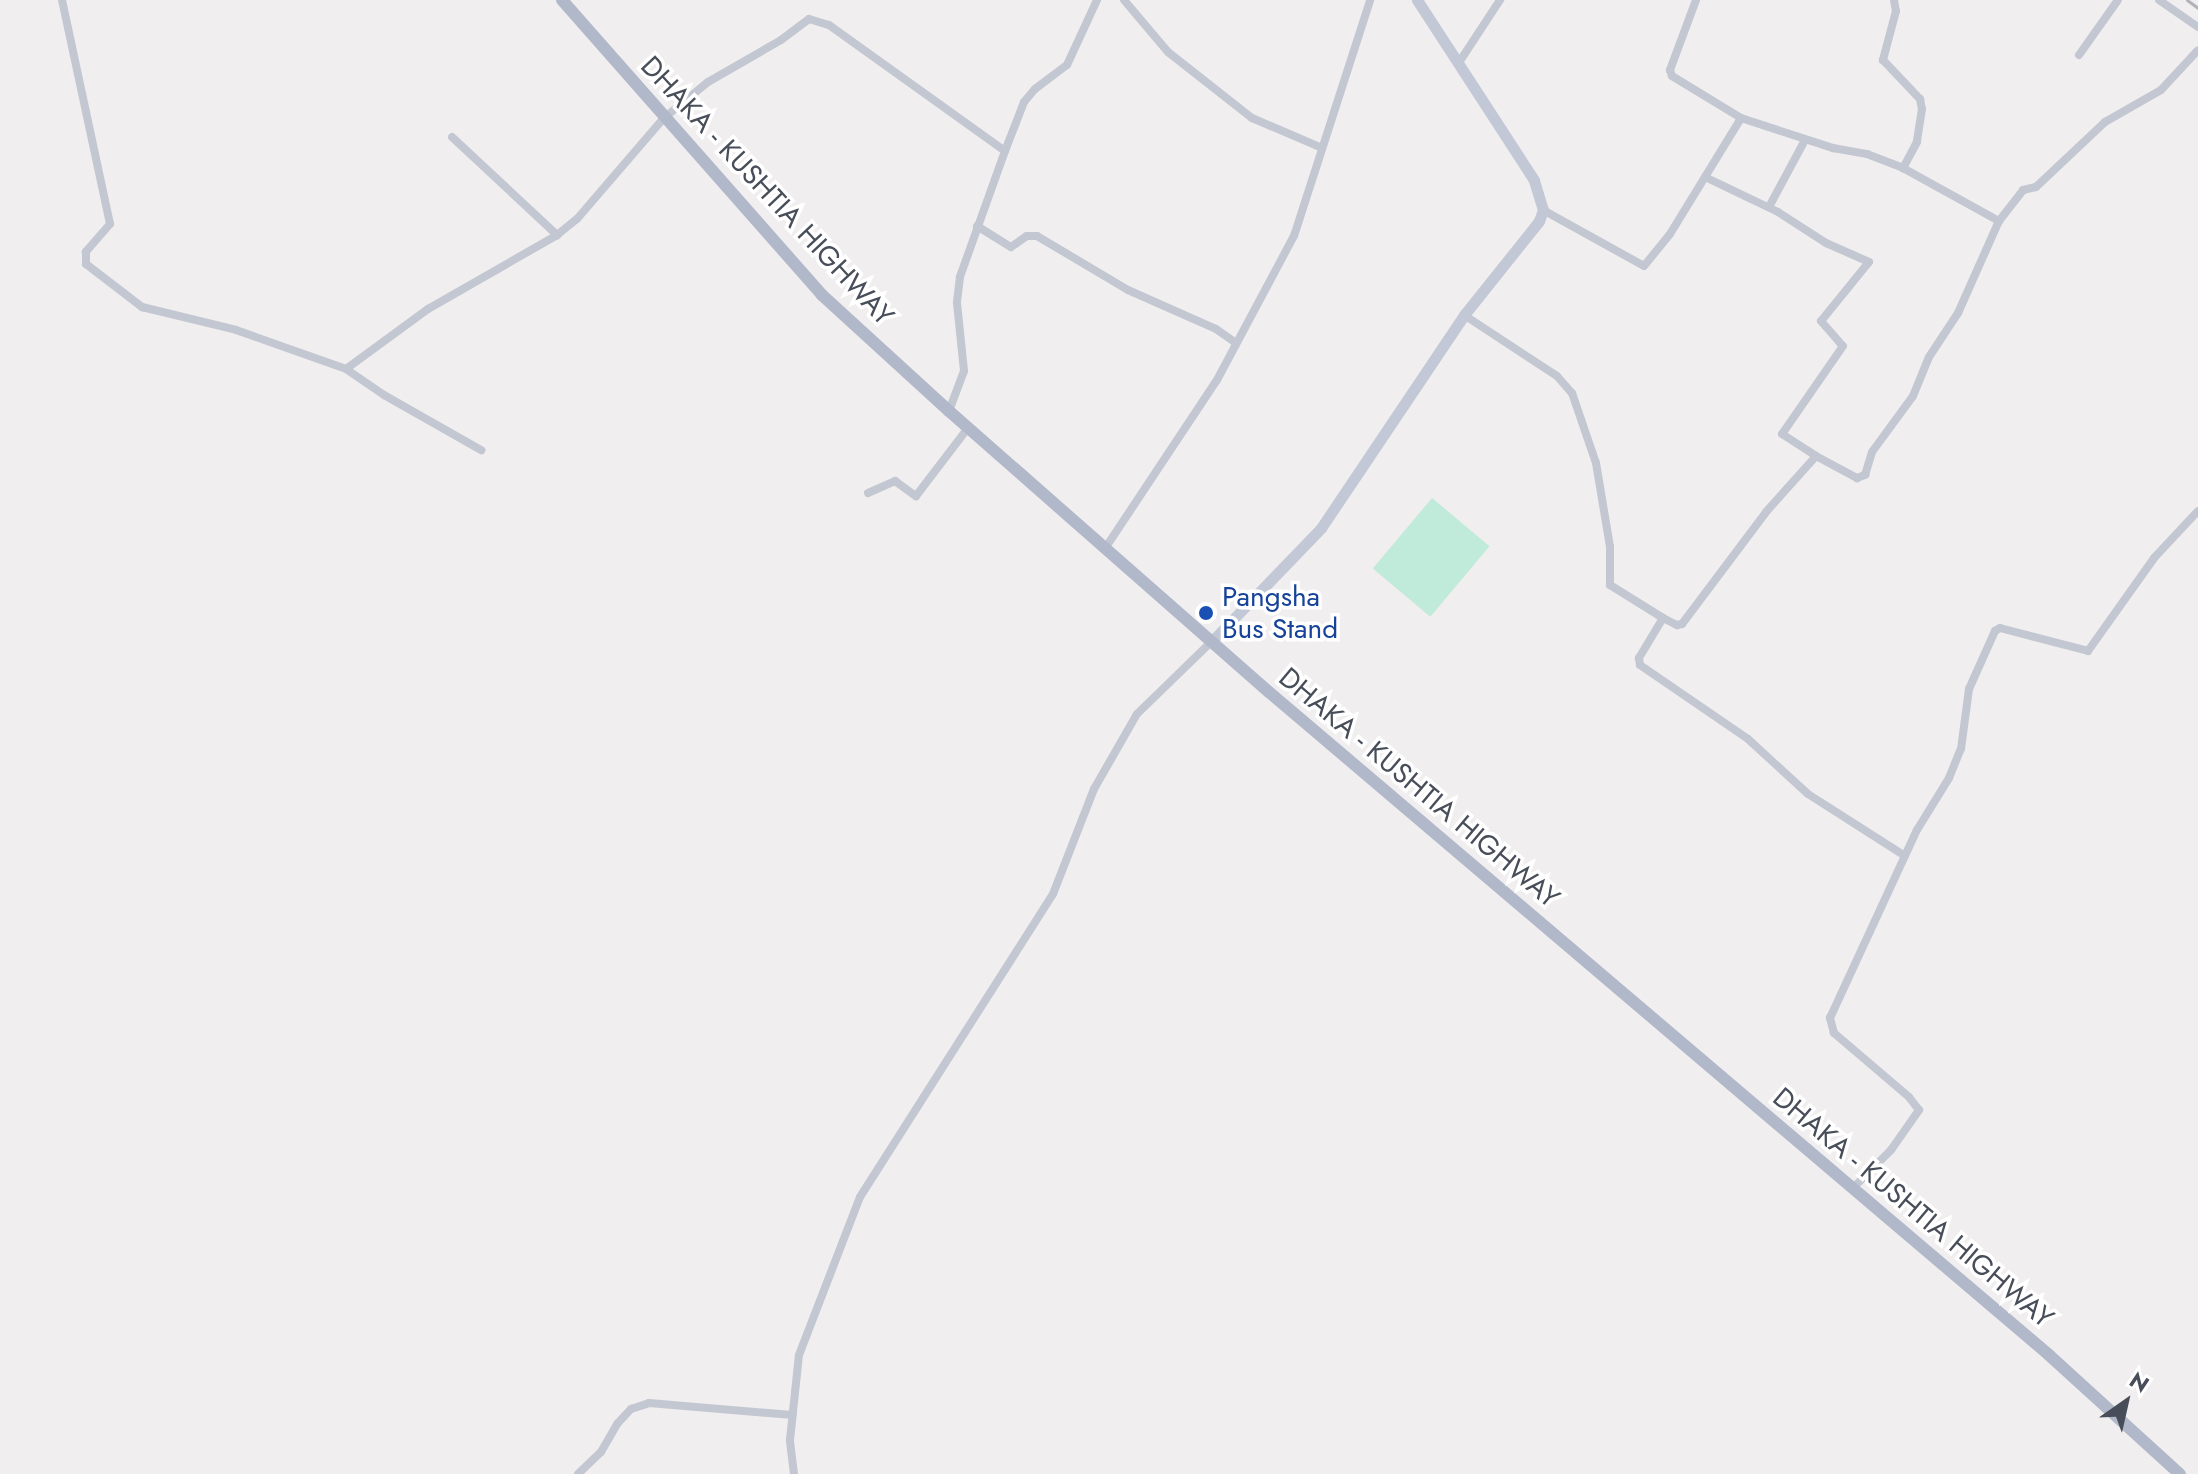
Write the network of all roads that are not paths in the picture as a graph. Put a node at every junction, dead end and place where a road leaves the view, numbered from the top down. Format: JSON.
{"nodes":[{"id":1,"x":62,"y":0,"type":"edge"},
{"id":2,"x":562,"y":0,"type":"edge"},
{"id":3,"x":1097,"y":0,"type":"edge"},
{"id":4,"x":1124,"y":0,"type":"edge"},
{"id":5,"x":1370,"y":0,"type":"edge"},
{"id":6,"x":1417,"y":0,"type":"edge"},
{"id":7,"x":1500,"y":0,"type":"edge"},
{"id":8,"x":1696,"y":0,"type":"edge"},
{"id":9,"x":1894,"y":0,"type":"edge"},
{"id":10,"x":2118,"y":0,"type":"edge"},
{"id":11,"x":2159,"y":0,"type":"edge"},
{"id":12,"x":2198,"y":27,"type":"edge"},
{"id":13,"x":2198,"y":50,"type":"edge"},
{"id":14,"x":2079,"y":55,"type":"dead end"},
{"id":15,"x":1458,"y":64,"type":"junction"},
{"id":16,"x":664,"y":118,"type":"junction"},
{"id":17,"x":1741,"y":118,"type":"junction"},
{"id":18,"x":452,"y":137,"type":"dead end"},
{"id":19,"x":1805,"y":140,"type":"junction"},
{"id":20,"x":1322,"y":148,"type":"junction"},
{"id":21,"x":1005,"y":151,"type":"junction"},
{"id":22,"x":1903,"y":168,"type":"junction"},
{"id":23,"x":1705,"y":177,"type":"junction"},
{"id":24,"x":1769,"y":207,"type":"junction"},
{"id":25,"x":1543,"y":210,"type":"junction"},
{"id":26,"x":1999,"y":221,"type":"junction"},
{"id":27,"x":977,"y":226,"type":"junction"},
{"id":28,"x":557,"y":235,"type":"junction"},
{"id":29,"x":1464,"y":315,"type":"junction"},
{"id":30,"x":1236,"y":343,"type":"junction"},
{"id":31,"x":346,"y":369,"type":"junction"},
{"id":32,"x":949,"y":411,"type":"junction"},
{"id":33,"x":968,"y":428,"type":"junction"},
{"id":34,"x":481,"y":450,"type":"dead end"},
{"id":35,"x":1816,"y":456,"type":"junction"},
{"id":36,"x":868,"y":493,"type":"dead end"},
{"id":37,"x":2198,"y":511,"type":"edge"},
{"id":38,"x":1106,"y":547,"type":"junction"},
{"id":39,"x":1663,"y":618,"type":"junction"},
{"id":40,"x":1213,"y":640,"type":"junction"},
{"id":41,"x":1905,"y":856,"type":"junction"},
{"id":42,"x":1853,"y":1188,"type":"junction"},
{"id":43,"x":793,"y":1415,"type":"junction"},
{"id":44,"x":578,"y":1474,"type":"edge"},
{"id":45,"x":794,"y":1474,"type":"edge"},
{"id":46,"x":2180,"y":1474,"type":"edge"}],
"edges":[{"from":1,"to":31,"type":"street"},
{"from":2,"to":16,"type":"main road","name":"DHAKA - KUSHTIA HIGHWAY"},
{"from":3,"to":21,"type":"street"},
{"from":4,"to":20,"type":"street"},
{"from":5,"to":20,"type":"street"},
{"from":6,"to":15,"type":"street"},
{"from":7,"to":15,"type":"street"},
{"from":8,"to":17,"type":"street"},
{"from":9,"to":22,"type":"street"},
{"from":10,"to":14,"type":"street"},
{"from":11,"to":12,"type":"street"},
{"from":13,"to":26,"type":"street"},
{"from":15,"to":25,"type":"street"},
{"from":16,"to":21,"type":"street"},
{"from":16,"to":28,"type":"street"},
{"from":16,"to":32,"type":"main road","name":"DHAKA - KUSHTIA HIGHWAY"},
{"from":17,"to":19,"type":"street"},
{"from":17,"to":23,"type":"street"},
{"from":18,"to":28,"type":"street"},
{"from":19,"to":22,"type":"street"},
{"from":19,"to":24,"type":"street"},
{"from":20,"to":30,"type":"street"},
{"from":21,"to":27,"type":"street"},
{"from":22,"to":26,"type":"street"},
{"from":23,"to":24,"type":"street"},
{"from":23,"to":25,"type":"street"},
{"from":24,"to":35,"type":"street"},
{"from":25,"to":29,"type":"street"},
{"from":26,"to":35,"type":"street"},
{"from":27,"to":30,"type":"street"},
{"from":27,"to":32,"type":"street"},
{"from":28,"to":31,"type":"street"},
{"from":29,"to":39,"type":"street"},
{"from":29,"to":40,"type":"street"},
{"from":30,"to":38,"type":"street"},
{"from":31,"to":34,"type":"street"},
{"from":32,"to":33,"type":"main road","name":"DHAKA - KUSHTIA HIGHWAY"},
{"from":33,"to":36,"type":"street"},
{"from":33,"to":38,"type":"main road","name":"DHAKA - KUSHTIA HIGHWAY"},
{"from":35,"to":39,"type":"street"},
{"from":37,"to":41,"type":"street"},
{"from":38,"to":40,"type":"main road","name":"DHAKA - KUSHTIA HIGHWAY"},
{"from":39,"to":41,"type":"street"},
{"from":40,"to":42,"type":"main road","name":"DHAKA - KUSHTIA HIGHWAY"},
{"from":40,"to":43,"type":"street"},
{"from":41,"to":42,"type":"street"},
{"from":42,"to":46,"type":"main road","name":"DHAKA - KUSHTIA HIGHWAY"},
{"from":43,"to":44,"type":"street"},
{"from":43,"to":45,"type":"street"}]}
